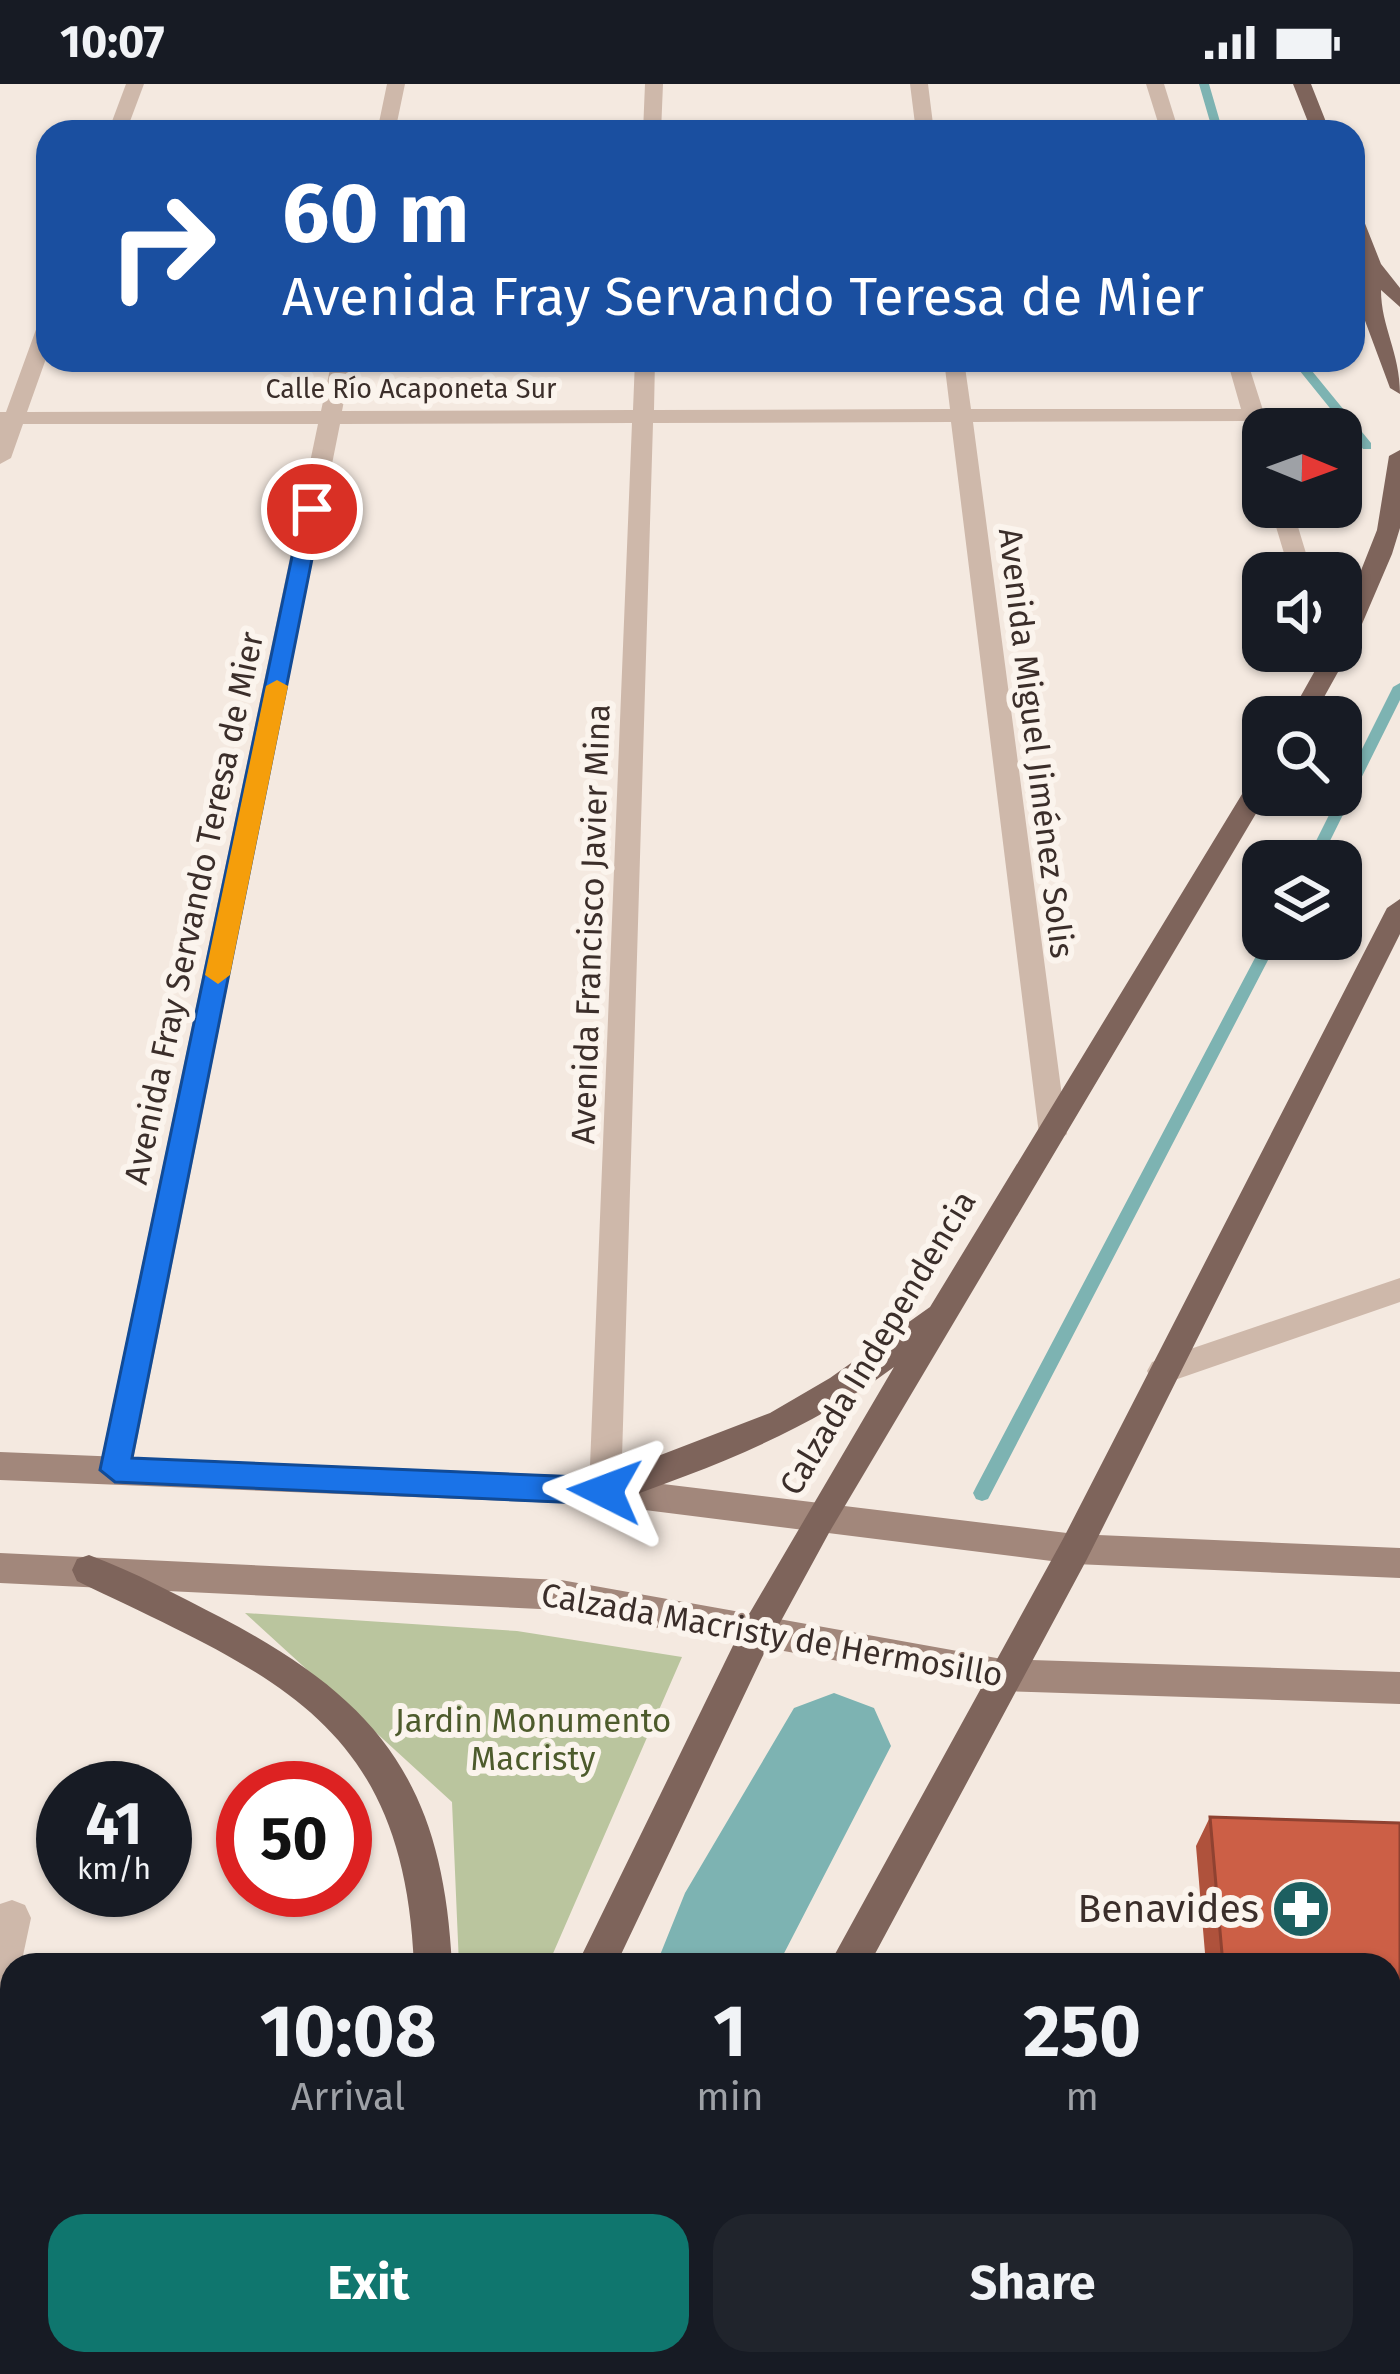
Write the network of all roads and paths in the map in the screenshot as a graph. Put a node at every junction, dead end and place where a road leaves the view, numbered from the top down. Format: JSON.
{"nodes":[{"id":1,"x":135,"y":84,"type":"edge"},
{"id":2,"x":396,"y":84,"type":"edge"},
{"id":3,"x":654,"y":84,"type":"edge"},
{"id":4,"x":919,"y":84,"type":"edge"},
{"id":5,"x":1155,"y":84,"type":"edge"},
{"id":6,"x":1302,"y":84,"type":"edge"},
{"id":7,"x":122,"y":120,"type":"edge"},
{"id":8,"x":388,"y":120,"type":"edge"},
{"id":9,"x":652,"y":120,"type":"edge"},
{"id":10,"x":924,"y":120,"type":"edge"},
{"id":11,"x":1166,"y":120,"type":"edge"},
{"id":12,"x":1316,"y":120,"type":"edge"},
{"id":13,"x":1365,"y":247,"type":"edge"},
{"id":14,"x":1372,"y":265,"type":"junction"},
{"id":15,"x":1400,"y":301,"type":"edge"},
{"id":16,"x":36,"y":352,"type":"edge"},
{"id":17,"x":340,"y":372,"type":"edge"},
{"id":18,"x":645,"y":372,"type":"edge"},
{"id":19,"x":956,"y":372,"type":"edge"},
{"id":20,"x":1241,"y":372,"type":"edge"},
{"id":21,"x":1400,"y":388,"type":"edge"},
{"id":22,"x":1252,"y":408,"type":"edge"},
{"id":23,"x":961,"y":414,"type":"junction"},
{"id":24,"x":331,"y":415,"type":"junction"},
{"id":25,"x":1242,"y":415,"type":"edge"},
{"id":26,"x":644,"y":416,"type":"junction"},
{"id":27,"x":7,"y":418,"type":"edge"},
{"id":28,"x":1400,"y":456,"type":"edge"},
{"id":29,"x":0,"y":458,"type":"edge"},
{"id":30,"x":1362,"y":599,"type":"edge"},
{"id":31,"x":1242,"y":816,"type":"edge"},
{"id":32,"x":1396,"y":920,"type":"edge"},
{"id":33,"x":1053,"y":1134,"type":"junction"},
{"id":34,"x":1400,"y":1290,"type":"edge"},
{"id":35,"x":951,"y":1307,"type":"junction"},
{"id":36,"x":1163,"y":1371,"type":"junction"},
{"id":37,"x":0,"y":1466,"type":"edge"},
{"id":38,"x":115,"y":1470,"type":"junction"},
{"id":39,"x":605,"y":1491,"type":"junction"},
{"id":40,"x":818,"y":1522,"type":"junction"},
{"id":41,"x":1075,"y":1549,"type":"junction"},
{"id":42,"x":1400,"y":1563,"type":"edge"},
{"id":43,"x":0,"y":1568,"type":"edge"},
{"id":44,"x":89,"y":1570,"type":"junction"},
{"id":45,"x":757,"y":1632,"type":"junction"},
{"id":46,"x":1002,"y":1676,"type":"junction"},
{"id":47,"x":1400,"y":1688,"type":"edge"},
{"id":48,"x":12,"y":1918,"type":"dead end"},
{"id":49,"x":4,"y":1953,"type":"edge"},
{"id":50,"x":433,"y":1953,"type":"edge"},
{"id":51,"x":602,"y":1953,"type":"edge"},
{"id":52,"x":854,"y":1953,"type":"edge"}],
"edges":[{"from":1,"to":7,"type":"street"},
{"from":2,"to":8,"type":"street"},
{"from":3,"to":9,"type":"street"},
{"from":4,"to":10,"type":"street"},
{"from":5,"to":11,"type":"street"},
{"from":6,"to":12,"type":"main road"},
{"from":13,"to":14,"type":"main road"},
{"from":14,"to":15,"type":"main road"},
{"from":14,"to":21,"type":"main road"},
{"from":16,"to":27,"type":"street"},
{"from":17,"to":24,"type":"street","name":"Avenida Fray Servando Teresa de Mier"},
{"from":18,"to":26,"type":"street","name":"Avenida Francisco Javier Mina"},
{"from":19,"to":23,"type":"street","name":"Avenida Miguel Jiménez Solis"},
{"from":20,"to":22,"type":"street"},
{"from":23,"to":25,"type":"street","name":"Calle Río Acaponeta Sur"},
{"from":23,"to":26,"type":"street","name":"Calle Río Acaponeta Sur"},
{"from":23,"to":33,"type":"street","name":"Avenida Miguel Jiménez Solis"},
{"from":24,"to":26,"type":"street","name":"Calle Río Acaponeta Sur"},
{"from":24,"to":27,"type":"street","name":"Calle Río Acaponeta Sur"},
{"from":24,"to":38,"type":"street","name":"Avenida Fray Servando Teresa de Mier"},
{"from":26,"to":39,"type":"street","name":"Avenida Francisco Javier Mina"},
{"from":27,"to":29,"type":"street"},
{"from":28,"to":30,"type":"main road"},
{"from":31,"to":33,"type":"main road","name":"Calzada Independencia"},
{"from":32,"to":36,"type":"main road"},
{"from":33,"to":35,"type":"main road","name":"Calzada Independencia"},
{"from":34,"to":36,"type":"street"},
{"from":35,"to":39,"type":"main road"},
{"from":35,"to":40,"type":"main road","name":"Calzada Independencia"},
{"from":36,"to":41,"type":"main road"},
{"from":37,"to":38,"type":"main road"},
{"from":38,"to":39,"type":"main road"},
{"from":39,"to":40,"type":"main road"},
{"from":40,"to":41,"type":"main road"},
{"from":40,"to":45,"type":"main road","name":"Calzada Independencia"},
{"from":41,"to":42,"type":"main road"},
{"from":41,"to":46,"type":"main road"},
{"from":43,"to":44,"type":"main road","name":"Calzada Macristy de Hermosillo"},
{"from":44,"to":45,"type":"main road","name":"Calzada Macristy de Hermosillo"},
{"from":44,"to":50,"type":"main road"},
{"from":45,"to":46,"type":"main road","name":"Calzada Macristy de Hermosillo"},
{"from":45,"to":51,"type":"main road","name":"Calzada Independencia"},
{"from":46,"to":47,"type":"main road","name":"Calzada Macristy de Hermosillo"},
{"from":46,"to":52,"type":"main road"},
{"from":48,"to":49,"type":"street"}]}
